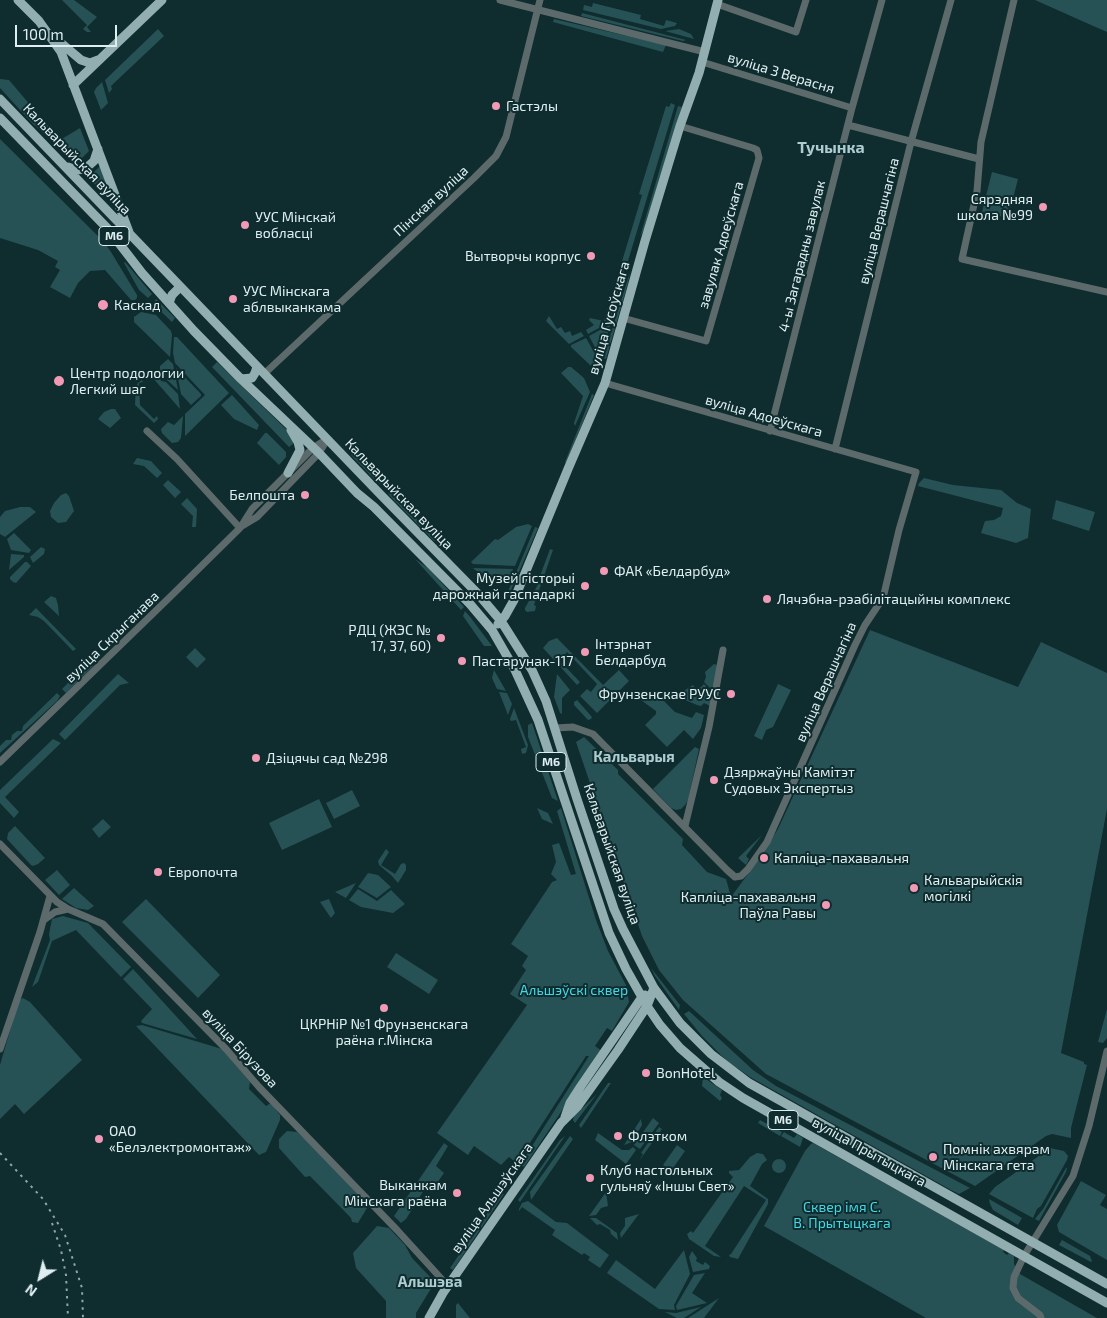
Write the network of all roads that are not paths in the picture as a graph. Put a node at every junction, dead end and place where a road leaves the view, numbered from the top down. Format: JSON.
{"nodes":[{"id":1,"x":18,"y":0,"type":"edge"},
{"id":2,"x":162,"y":0,"type":"edge"},
{"id":3,"x":500,"y":0,"type":"edge"},
{"id":4,"x":540,"y":0,"type":"edge"},
{"id":5,"x":806,"y":0,"type":"edge"},
{"id":6,"x":882,"y":0,"type":"edge"},
{"id":7,"x":951,"y":0,"type":"edge"},
{"id":8,"x":1014,"y":0,"type":"edge"},
{"id":9,"x":718,"y":2,"type":"edge"},
{"id":10,"x":538,"y":10,"type":"junction"},
{"id":11,"x":48,"y":32,"type":"junction"},
{"id":12,"x":705,"y":52,"type":"junction"},
{"id":13,"x":103,"y":58,"type":"junction"},
{"id":14,"x":702,"y":62,"type":"junction"},
{"id":15,"x":73,"y":85,"type":"junction"},
{"id":16,"x":0,"y":100,"type":"edge"},
{"id":17,"x":852,"y":108,"type":"junction"},
{"id":18,"x":0,"y":118,"type":"edge"},
{"id":19,"x":0,"y":125,"type":"edge"},
{"id":20,"x":848,"y":125,"type":"junction"},
{"id":21,"x":680,"y":126,"type":"junction"},
{"id":22,"x":22,"y":141,"type":"junction"},
{"id":23,"x":911,"y":142,"type":"junction"},
{"id":24,"x":98,"y":149,"type":"junction"},
{"id":25,"x":979,"y":159,"type":"junction"},
{"id":26,"x":65,"y":165,"type":"junction"},
{"id":27,"x":130,"y":235,"type":"junction"},
{"id":28,"x":180,"y":287,"type":"junction"},
{"id":29,"x":1107,"y":292,"type":"edge"},
{"id":30,"x":169,"y":303,"type":"junction"},
{"id":31,"x":623,"y":318,"type":"junction"},
{"id":32,"x":260,"y":370,"type":"junction"},
{"id":33,"x":241,"y":378,"type":"junction"},
{"id":34,"x":605,"y":383,"type":"junction"},
{"id":35,"x":286,"y":422,"type":"junction"},
{"id":36,"x":770,"y":431,"type":"junction"},
{"id":37,"x":147,"y":432,"type":"dead end"},
{"id":38,"x":327,"y":439,"type":"junction"},
{"id":39,"x":835,"y":449,"type":"junction"},
{"id":40,"x":316,"y":450,"type":"junction"},
{"id":41,"x":916,"y":472,"type":"joint"},
{"id":42,"x":288,"y":473,"type":"junction"},
{"id":43,"x":240,"y":528,"type":"junction"},
{"id":44,"x":501,"y":621,"type":"junction"},
{"id":45,"x":492,"y":630,"type":"junction"},
{"id":46,"x":723,"y":650,"type":"dead end"},
{"id":47,"x":555,"y":728,"type":"junction"},
{"id":48,"x":542,"y":733,"type":"junction"},
{"id":49,"x":0,"y":762,"type":"edge"},
{"id":50,"x":685,"y":826,"type":"junction"},
{"id":51,"x":0,"y":844,"type":"edge"},
{"id":52,"x":50,"y":896,"type":"junction"},
{"id":53,"x":68,"y":909,"type":"junction"},
{"id":54,"x":43,"y":921,"type":"junction"},
{"id":55,"x":654,"y":988,"type":"junction"},
{"id":56,"x":642,"y":997,"type":"junction"},
{"id":57,"x":647,"y":1006,"type":"junction"},
{"id":58,"x":0,"y":1049,"type":"edge"},
{"id":59,"x":1107,"y":1051,"type":"edge"},
{"id":60,"x":564,"y":1120,"type":"junction"},
{"id":61,"x":1033,"y":1242,"type":"junction"},
{"id":62,"x":1024,"y":1256,"type":"junction"},
{"id":63,"x":1107,"y":1284,"type":"edge"},
{"id":64,"x":448,"y":1286,"type":"junction"},
{"id":65,"x":1107,"y":1303,"type":"edge"},
{"id":66,"x":428,"y":1318,"type":"edge"},
{"id":67,"x":1041,"y":1318,"type":"edge"}],
"edges":[{"from":1,"to":11,"type":"main road"},
{"from":2,"to":13,"type":"main road"},
{"from":3,"to":10,"type":"street"},
{"from":4,"to":10,"type":"street","name":"Пінская вуліца"},
{"from":5,"to":9,"type":"street"},
{"from":6,"to":17,"type":"street","name":"4-ы Загарадны завулак"},
{"from":7,"to":23,"type":"street","name":"вуліца Верашчагіна"},
{"from":8,"to":25,"type":"street"},
{"from":9,"to":12,"type":"main road","name":"вуліца Гусоўскага"},
{"from":10,"to":12,"type":"street"},
{"from":10,"to":32,"type":"street","name":"Пінская вуліца"},
{"from":11,"to":13,"type":"main road"},
{"from":11,"to":15,"type":"main road"},
{"from":12,"to":14,"type":"main road","name":"вуліца Гусоўскага"},
{"from":13,"to":15,"type":"main road"},
{"from":14,"to":17,"type":"street","name":"вуліца 3 Верасня"},
{"from":14,"to":21,"type":"main road","name":"вуліца Гусоўскага"},
{"from":15,"to":24,"type":"main road"},
{"from":16,"to":26,"type":"main road","name":"Кальварыйская вуліца","number":"М6"},
{"from":17,"to":20,"type":"street","name":"4-ы Загарадны завулак"},
{"from":18,"to":22,"type":"main road","name":"Кальварыйская вуліца","number":"М6"},
{"from":19,"to":22,"type":"main road"},
{"from":20,"to":23,"type":"street"},
{"from":20,"to":36,"type":"street","name":"4-ы Загарадны завулак"},
{"from":21,"to":31,"type":"main road","name":"вуліца Гусоўскага"},
{"from":21,"to":31,"type":"street","name":"завулак Адоеўскага"},
{"from":22,"to":30,"type":"main road","name":"Кальварыйская вуліца","number":"М6"},
{"from":23,"to":25,"type":"street"},
{"from":23,"to":39,"type":"street","name":"вуліца Верашчагіна"},
{"from":24,"to":26,"type":"main road"},
{"from":24,"to":27,"type":"main road"},
{"from":25,"to":29,"type":"street"},
{"from":26,"to":27,"type":"main road","name":"Кальварыйская вуліца","number":"М6"},
{"from":27,"to":28,"type":"main road","name":"Кальварыйская вуліца","number":"М6"},
{"from":28,"to":30,"type":"main road"},
{"from":28,"to":32,"type":"main road","name":"Кальварыйская вуліца","number":"М6"},
{"from":30,"to":33,"type":"main road","name":"Кальварыйская вуліца","number":"М6"},
{"from":31,"to":34,"type":"main road","name":"вуліца Гусоўскага"},
{"from":32,"to":33,"type":"main road"},
{"from":32,"to":38,"type":"main road","name":"Кальварыйская вуліца","number":"М6"},
{"from":33,"to":35,"type":"main road","name":"Кальварыйская вуліца","number":"М6"},
{"from":34,"to":36,"type":"street","name":"вуліца Адоеўскага"},
{"from":34,"to":44,"type":"main road","name":"вуліца Гусоўскага"},
{"from":35,"to":40,"type":"main road","name":"Кальварыйская вуліца","number":"М6"},
{"from":35,"to":42,"type":"main road"},
{"from":36,"to":39,"type":"street","name":"вуліца Адоеўскага"},
{"from":37,"to":43,"type":"street"},
{"from":38,"to":40,"type":"street","name":"вуліца Скрыганава"},
{"from":38,"to":44,"type":"main road","name":"Кальварыйская вуліца","number":"М6"},
{"from":39,"to":41,"type":"street","name":"вуліца Адоеўскага"},
{"from":40,"to":42,"type":"street","name":"вуліца Скрыганава"},
{"from":40,"to":43,"type":"street","name":"вуліца Скрыганава"},
{"from":40,"to":45,"type":"main road","name":"Кальварыйская вуліца","number":"М6"},
{"from":41,"to":50,"type":"street","name":"вуліца Верашчагіна"},
{"from":42,"to":43,"type":"street","name":"вуліца Скрыганава"},
{"from":43,"to":49,"type":"street","name":"вуліца Скрыганава"},
{"from":44,"to":45,"type":"main road","name":"вуліца Гусоўскага"},
{"from":44,"to":47,"type":"main road","name":"Кальварыйская вуліца","number":"М6"},
{"from":45,"to":48,"type":"main road","name":"Кальварыйская вуліца","number":"М6"},
{"from":46,"to":50,"type":"street"},
{"from":47,"to":48,"type":"main road"},
{"from":47,"to":50,"type":"street"},
{"from":47,"to":55,"type":"main road","name":"Кальварыйская вуліца","number":"М6"},
{"from":48,"to":56,"type":"main road","name":"Кальварыйская вуліца","number":"М6"},
{"from":51,"to":52,"type":"street","name":"вуліца Бірузова"},
{"from":52,"to":53,"type":"street","name":"вуліца Бірузова"},
{"from":52,"to":54,"type":"street"},
{"from":53,"to":54,"type":"street"},
{"from":53,"to":64,"type":"street","name":"вуліца Бірузова"},
{"from":54,"to":58,"type":"street"},
{"from":55,"to":56,"type":"main road","name":"вуліца Альшэўскага"},
{"from":55,"to":57,"type":"main road","name":"вуліца Альшэўскага"},
{"from":55,"to":61,"type":"main road","name":"вуліца Прытыцкага","number":"М6"},
{"from":56,"to":57,"type":"main road","name":"вуліца Прытыцкага","number":"М6"},
{"from":56,"to":60,"type":"main road","name":"вуліца Альшэўскага"},
{"from":57,"to":60,"type":"main road","name":"вуліца Альшэўскага"},
{"from":57,"to":62,"type":"main road","name":"вуліца Прытыцкага","number":"М6"},
{"from":59,"to":61,"type":"street"},
{"from":60,"to":64,"type":"main road","name":"вуліца Альшэўскага"},
{"from":61,"to":62,"type":"street"},
{"from":61,"to":63,"type":"main road","name":"вуліца Прытыцкага","number":"М6"},
{"from":62,"to":65,"type":"main road","name":"вуліца Прытыцкага","number":"М6"},
{"from":62,"to":67,"type":"street"},
{"from":64,"to":66,"type":"main road","name":"вуліца Альшэўскага"}]}
